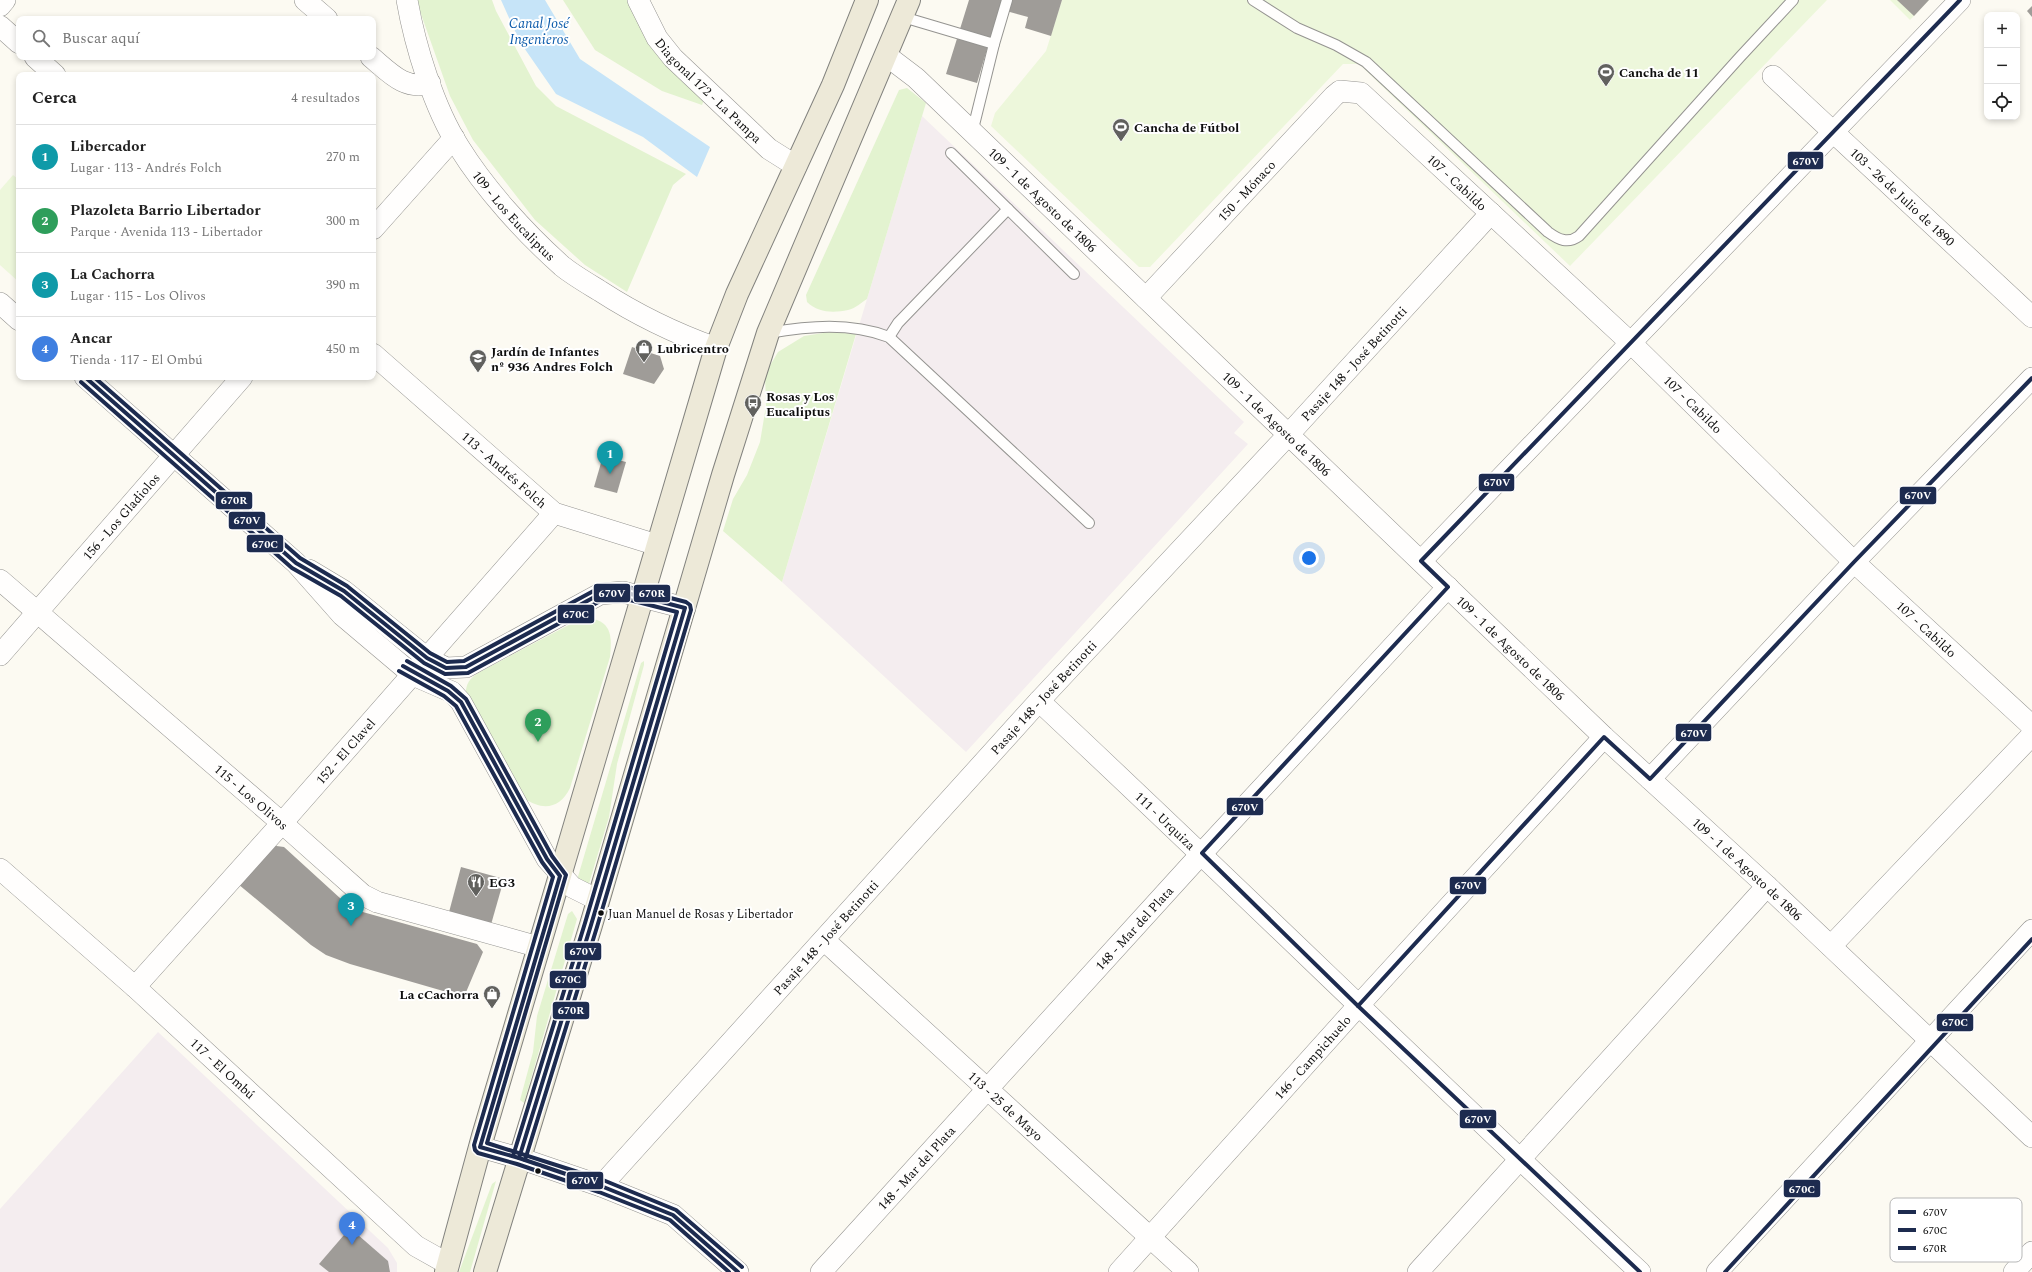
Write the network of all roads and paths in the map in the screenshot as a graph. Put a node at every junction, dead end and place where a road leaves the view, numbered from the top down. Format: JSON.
{"nodes":[{"id":1,"x":5,"y":0,"type":"edge"},
{"id":2,"x":305,"y":0,"type":"edge"},
{"id":3,"x":407,"y":0,"type":"edge"},
{"id":4,"x":638,"y":0,"type":"edge"},
{"id":5,"x":867,"y":0,"type":"edge"},
{"id":6,"x":1007,"y":0,"type":"edge"},
{"id":7,"x":1253,"y":0,"type":"edge"},
{"id":8,"x":1793,"y":0,"type":"edge"},
{"id":9,"x":1960,"y":0,"type":"edge"},
{"id":10,"x":0,"y":6,"type":"edge"},
{"id":11,"x":906,"y":9,"type":"edge"},
{"id":12,"x":324,"y":16,"type":"edge"},
{"id":13,"x":0,"y":26,"type":"edge"},
{"id":14,"x":16,"y":40,"type":"edge"},
{"id":15,"x":994,"y":44,"type":"junction"},
{"id":16,"x":887,"y":56,"type":"junction"},
{"id":17,"x":38,"y":60,"type":"edge"},
{"id":18,"x":375,"y":60,"type":"edge"},
{"id":19,"x":52,"y":72,"type":"edge"},
{"id":20,"x":1773,"y":76,"type":"dead end"},
{"id":21,"x":430,"y":83,"type":"junction"},
{"id":22,"x":1350,"y":91,"type":"joint"},
{"id":23,"x":1834,"y":131,"type":"junction"},
{"id":24,"x":972,"y":132,"type":"junction"},
{"id":25,"x":454,"y":138,"type":"junction"},
{"id":26,"x":951,"y":153,"type":"dead end"},
{"id":27,"x":796,"y":166,"type":"junction"},
{"id":28,"x":1008,"y":209,"type":"junction"},
{"id":29,"x":1491,"y":213,"type":"junction"},
{"id":30,"x":376,"y":226,"type":"edge"},
{"id":31,"x":1074,"y":274,"type":"dead end"},
{"id":32,"x":1146,"y":298,"type":"junction"},
{"id":33,"x":0,"y":303,"type":"edge"},
{"id":34,"x":16,"y":317,"type":"edge"},
{"id":35,"x":2032,"y":317,"type":"edge"},
{"id":36,"x":768,"y":333,"type":"junction"},
{"id":37,"x":889,"y":337,"type":"junction"},
{"id":38,"x":1632,"y":344,"type":"junction"},
{"id":39,"x":716,"y":348,"type":"junction"},
{"id":40,"x":376,"y":357,"type":"edge"},
{"id":41,"x":2032,"y":378,"type":"edge"},
{"id":42,"x":88,"y":380,"type":"edge"},
{"id":43,"x":239,"y":380,"type":"edge"},
{"id":44,"x":1289,"y":434,"type":"junction"},
{"id":45,"x":174,"y":454,"type":"junction"},
{"id":46,"x":554,"y":513,"type":"junction"},
{"id":47,"x":1089,"y":523,"type":"dead end"},
{"id":48,"x":657,"y":545,"type":"junction"},
{"id":49,"x":1422,"y":561,"type":"junction"},
{"id":50,"x":1854,"y":562,"type":"junction"},
{"id":51,"x":296,"y":563,"type":"junction"},
{"id":52,"x":0,"y":580,"type":"edge"},
{"id":53,"x":1448,"y":587,"type":"junction"},
{"id":54,"x":643,"y":596,"type":"junction"},
{"id":55,"x":685,"y":608,"type":"junction"},
{"id":56,"x":37,"y":613,"type":"junction"},
{"id":57,"x":0,"y":655,"type":"edge"},
{"id":58,"x":427,"y":658,"type":"junction"},
{"id":59,"x":414,"y":675,"type":"junction"},
{"id":60,"x":1039,"y":701,"type":"junction"},
{"id":61,"x":2032,"y":726,"type":"edge"},
{"id":62,"x":2032,"y":735,"type":"edge"},
{"id":63,"x":1604,"y":737,"type":"junction"},
{"id":64,"x":1650,"y":779,"type":"junction"},
{"id":65,"x":282,"y":823,"type":"junction"},
{"id":66,"x":1202,"y":853,"type":"junction"},
{"id":67,"x":2,"y":874,"type":"edge"},
{"id":68,"x":560,"y":876,"type":"junction"},
{"id":69,"x":1767,"y":886,"type":"junction"},
{"id":70,"x":598,"y":900,"type":"junction"},
{"id":71,"x":2032,"y":930,"type":"edge"},
{"id":72,"x":824,"y":940,"type":"junction"},
{"id":73,"x":1831,"y":946,"type":"junction"},
{"id":74,"x":539,"y":947,"type":"junction"},
{"id":75,"x":135,"y":986,"type":"junction"},
{"id":76,"x":1358,"y":1006,"type":"junction"},
{"id":77,"x":1930,"y":1039,"type":"junction"},
{"id":78,"x":988,"y":1089,"type":"junction"},
{"id":79,"x":2032,"y":1137,"type":"edge"},
{"id":80,"x":480,"y":1148,"type":"junction"},
{"id":81,"x":519,"y":1158,"type":"junction"},
{"id":82,"x":1520,"y":1160,"type":"junction"},
{"id":83,"x":601,"y":1186,"type":"junction"},
{"id":84,"x":1150,"y":1238,"type":"junction"},
{"id":85,"x":2032,"y":1252,"type":"edge"},
{"id":86,"x":447,"y":1268,"type":"edge"},
{"id":87,"x":485,"y":1272,"type":"edge"},
{"id":88,"x":738,"y":1272,"type":"edge"},
{"id":89,"x":822,"y":1272,"type":"edge"},
{"id":90,"x":1120,"y":1272,"type":"edge"},
{"id":91,"x":1188,"y":1272,"type":"edge"},
{"id":92,"x":1418,"y":1272,"type":"edge"},
{"id":93,"x":1640,"y":1272,"type":"edge"},
{"id":94,"x":1717,"y":1272,"type":"edge"},
{"id":95,"x":2014,"y":1272,"type":"edge"}],
"edges":[{"from":1,"to":10,"type":"street"},
{"from":2,"to":12,"type":"street"},
{"from":3,"to":21,"type":"street","name":"109 - Los Eucaliptus"},
{"from":4,"to":27,"type":"street","name":"Diagonal 172 - La Pampa"},
{"from":5,"to":27,"type":"main road"},
{"from":6,"to":15,"type":"lane"},
{"from":7,"to":8,"type":"lane"},
{"from":9,"to":23,"type":"street"},
{"from":11,"to":15,"type":"lane"},
{"from":11,"to":16,"type":"main road"},
{"from":13,"to":14,"type":"street"},
{"from":15,"to":24,"type":"lane"},
{"from":16,"to":24,"type":"street","name":"109 - 1 de Agosto de 1806"},
{"from":16,"to":36,"type":"main road"},
{"from":17,"to":19,"type":"street"},
{"from":18,"to":21,"type":"street"},
{"from":20,"to":23,"type":"street","name":"103 - 26 de Julio de 1890"},
{"from":21,"to":25,"type":"street","name":"109 - Los Eucaliptus"},
{"from":22,"to":29,"type":"street","name":"107 - Cabildo"},
{"from":22,"to":32,"type":"street","name":"150 - Mónaco"},
{"from":23,"to":35,"type":"street","name":"103 - 26 de Julio de 1890"},
{"from":23,"to":38,"type":"street"},
{"from":24,"to":32,"type":"street","name":"109 - 1 de Agosto de 1806"},
{"from":25,"to":30,"type":"street"},
{"from":25,"to":39,"type":"street","name":"109 - Los Eucaliptus"},
{"from":26,"to":28,"type":"lane"},
{"from":27,"to":39,"type":"main road"},
{"from":28,"to":31,"type":"lane"},
{"from":28,"to":37,"type":"lane"},
{"from":29,"to":38,"type":"street","name":"107 - Cabildo"},
{"from":29,"to":44,"type":"street","name":"Pasaje 148 - José Betinotti"},
{"from":32,"to":44,"type":"street","name":"109 - 1 de Agosto de 1806"},
{"from":33,"to":34,"type":"street"},
{"from":36,"to":37,"type":"lane"},
{"from":36,"to":55,"type":"main road"},
{"from":37,"to":47,"type":"lane"},
{"from":38,"to":49,"type":"street"},
{"from":38,"to":50,"type":"street","name":"107 - Cabildo"},
{"from":39,"to":48,"type":"main road"},
{"from":40,"to":46,"type":"street","name":"113 - Andrés Folch"},
{"from":41,"to":50,"type":"street"},
{"from":42,"to":45,"type":"street"},
{"from":43,"to":45,"type":"street","name":"156 - Los Gladiolos"},
{"from":44,"to":49,"type":"street","name":"109 - 1 de Agosto de 1806"},
{"from":44,"to":60,"type":"street","name":"Pasaje 148 - José Betinotti"},
{"from":45,"to":51,"type":"street"},
{"from":45,"to":56,"type":"street","name":"156 - Los Gladiolos"},
{"from":46,"to":48,"type":"street","name":"113 - Andrés Folch"},
{"from":46,"to":58,"type":"street","name":"152 - El Clavel"},
{"from":48,"to":54,"type":"main road"},
{"from":49,"to":53,"type":"street","name":"109 - 1 de Agosto de 1806"},
{"from":50,"to":61,"type":"street","name":"107 - Cabildo"},
{"from":50,"to":64,"type":"street"},
{"from":51,"to":58,"type":"street"},
{"from":51,"to":59,"type":"street"},
{"from":52,"to":56,"type":"street","name":"115 - Los Olivos"},
{"from":53,"to":63,"type":"street","name":"109 - 1 de Agosto de 1806"},
{"from":53,"to":66,"type":"street","name":"148 - Mar del Plata"},
{"from":54,"to":55,"type":"street"},
{"from":54,"to":58,"type":"street"},
{"from":54,"to":68,"type":"main road"},
{"from":55,"to":70,"type":"main road"},
{"from":56,"to":57,"type":"street","name":"156 - Los Gladiolos"},
{"from":56,"to":65,"type":"street","name":"115 - Los Olivos"},
{"from":58,"to":59,"type":"street","name":"152 - El Clavel"},
{"from":59,"to":65,"type":"street","name":"152 - El Clavel"},
{"from":59,"to":68,"type":"street"},
{"from":60,"to":66,"type":"street","name":"111 - Urquiza"},
{"from":60,"to":72,"type":"street","name":"Pasaje 148 - José Betinotti"},
{"from":62,"to":73,"type":"street"},
{"from":63,"to":64,"type":"street","name":"109 - 1 de Agosto de 1806"},
{"from":63,"to":76,"type":"street","name":"146 - Campichuelo"},
{"from":64,"to":69,"type":"street","name":"109 - 1 de Agosto de 1806"},
{"from":65,"to":74,"type":"street","name":"115 - Los Olivos"},
{"from":65,"to":75,"type":"street","name":"152 - El Clavel"},
{"from":66,"to":76,"type":"street","name":"111 - Urquiza"},
{"from":66,"to":78,"type":"street","name":"148 - Mar del Plata"},
{"from":67,"to":75,"type":"street","name":"117 - El Ombú"},
{"from":68,"to":70,"type":"street"},
{"from":68,"to":74,"type":"main road"},
{"from":69,"to":73,"type":"street","name":"109 - 1 de Agosto de 1806"},
{"from":69,"to":82,"type":"street"},
{"from":70,"to":81,"type":"main road"},
{"from":71,"to":77,"type":"street"},
{"from":72,"to":78,"type":"street","name":"113 - 25 de Mayo"},
{"from":72,"to":83,"type":"street","name":"Pasaje 148 - José Betinotti"},
{"from":73,"to":77,"type":"street","name":"109 - 1 de Agosto de 1806"},
{"from":74,"to":80,"type":"main road"},
{"from":75,"to":86,"type":"street","name":"117 - El Ombú"},
{"from":76,"to":82,"type":"street","name":"111 - Urquiza"},
{"from":76,"to":84,"type":"street","name":"146 - Campichuelo"},
{"from":77,"to":79,"type":"street","name":"109 - 1 de Agosto de 1806"},
{"from":77,"to":94,"type":"street"},
{"from":78,"to":84,"type":"street","name":"113 - 25 de Mayo"},
{"from":78,"to":89,"type":"street","name":"148 - Mar del Plata"},
{"from":80,"to":81,"type":"street"},
{"from":80,"to":86,"type":"main road"},
{"from":81,"to":83,"type":"street"},
{"from":81,"to":87,"type":"main road"},
{"from":82,"to":92,"type":"street"},
{"from":82,"to":93,"type":"street","name":"111 - Urquiza"},
{"from":83,"to":88,"type":"street"},
{"from":84,"to":90,"type":"street","name":"146 - Campichuelo"},
{"from":84,"to":91,"type":"street","name":"113 - 25 de Mayo"},
{"from":85,"to":95,"type":"street"}]}
